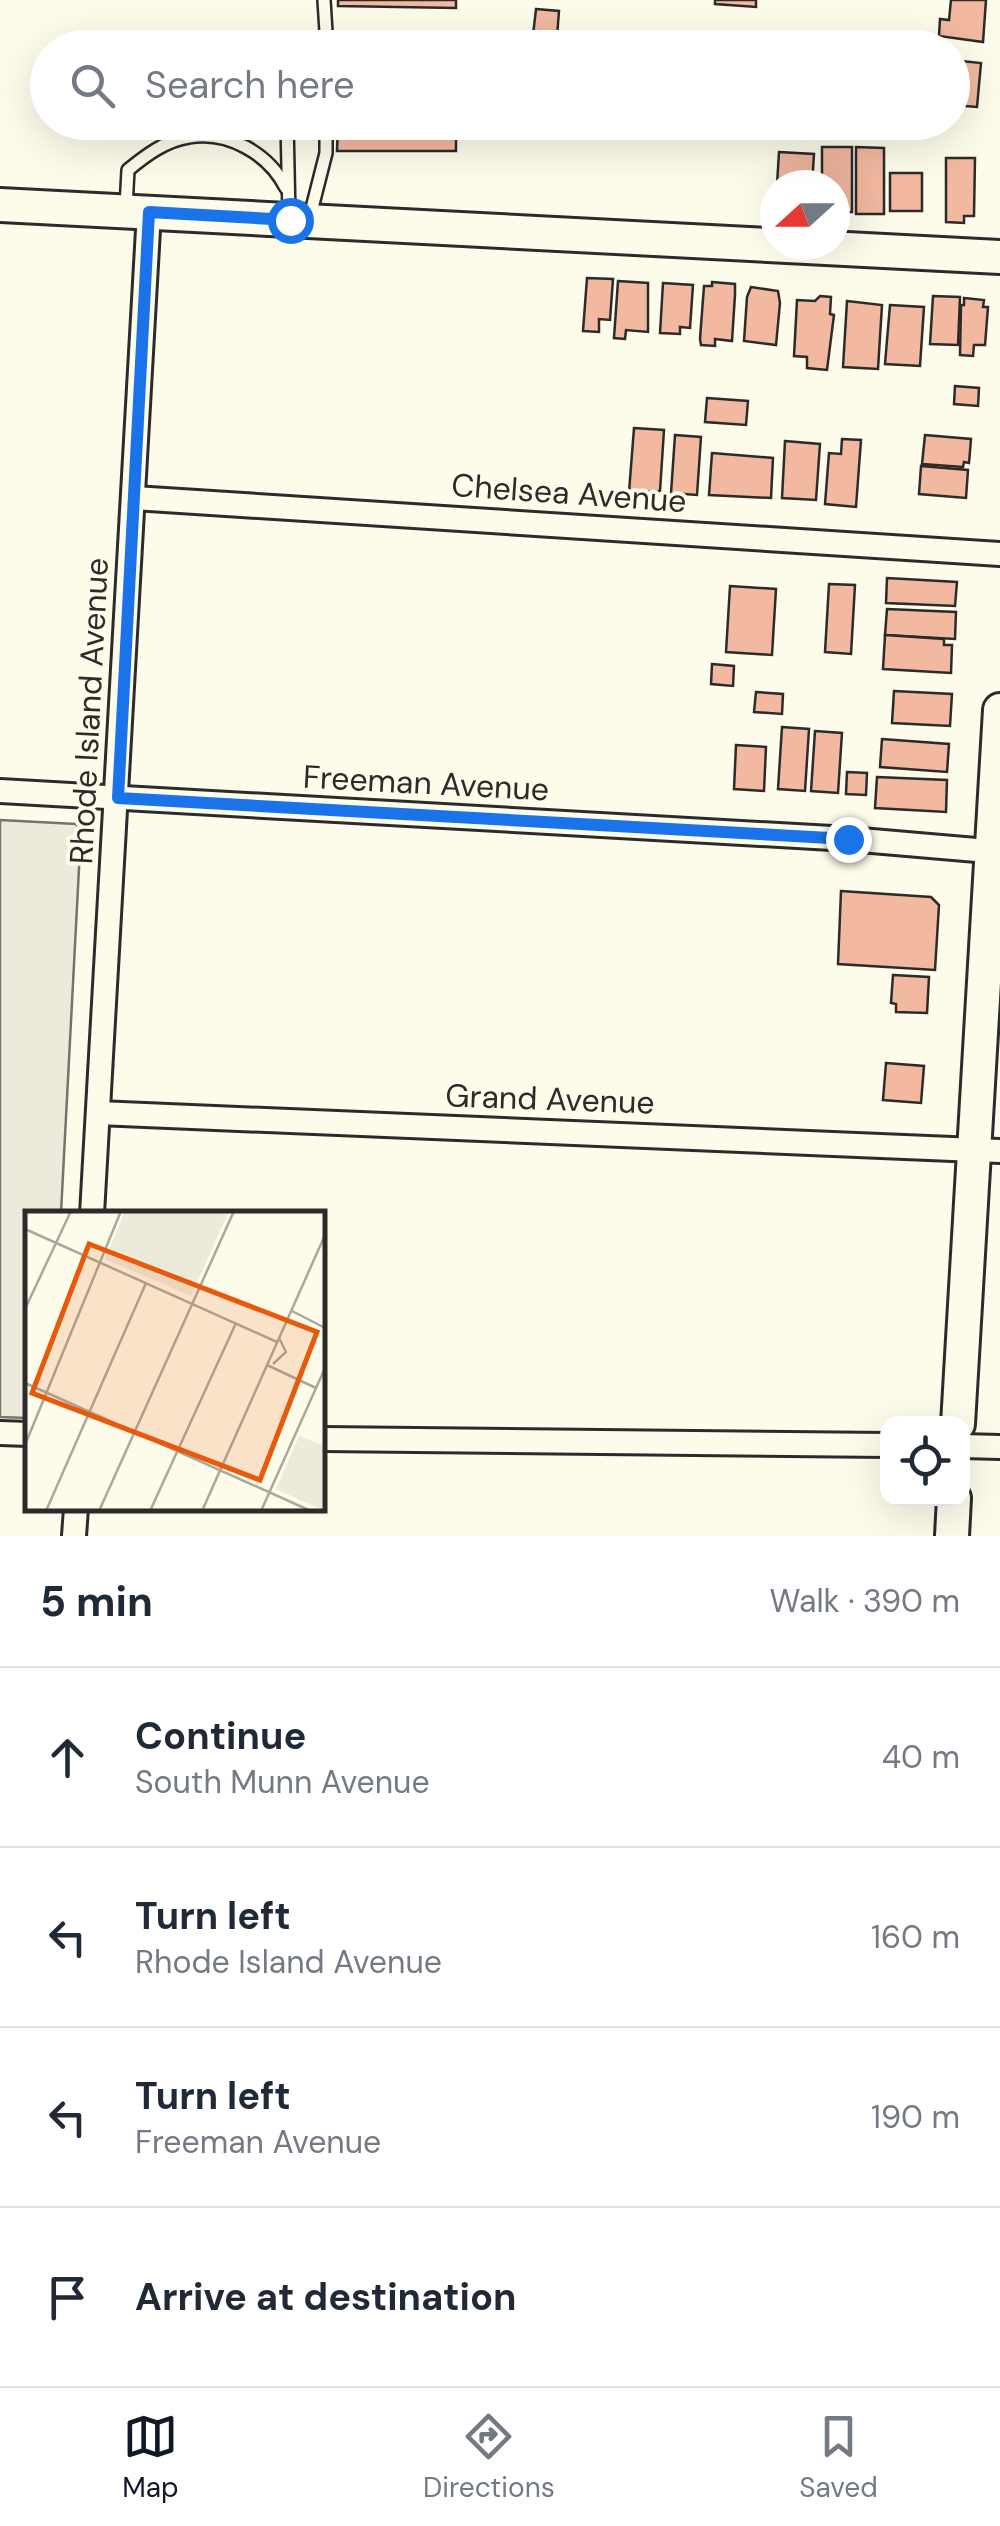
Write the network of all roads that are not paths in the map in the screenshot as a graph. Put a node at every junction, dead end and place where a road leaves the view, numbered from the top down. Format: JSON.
{"nodes":[{"id":1,"x":324,"y":0,"type":"edge"},
{"id":2,"x":325,"y":30,"type":"edge"},
{"id":3,"x":180,"y":140,"type":"edge"},
{"id":4,"x":223,"y":140,"type":"edge"},
{"id":5,"x":289,"y":140,"type":"edge"},
{"id":6,"x":326,"y":140,"type":"edge"},
{"id":7,"x":0,"y":205,"type":"edge"},
{"id":8,"x":295,"y":210,"type":"junction"},
{"id":9,"x":138,"y":212,"type":"junction"},
{"id":10,"x":1000,"y":257,"type":"edge"},
{"id":11,"x":134,"y":498,"type":"junction"},
{"id":12,"x":1000,"y":554,"type":"edge"},
{"id":13,"x":1000,"y":710,"type":"edge"},
{"id":14,"x":0,"y":790,"type":"edge"},
{"id":15,"x":118,"y":798,"type":"junction"},
{"id":16,"x":996,"y":851,"type":"edge"},
{"id":17,"x":98,"y":1113,"type":"junction"},
{"id":18,"x":987,"y":1150,"type":"edge"},
{"id":19,"x":92,"y":1211,"type":"edge"},
{"id":20,"x":959,"y":1416,"type":"edge"},
{"id":21,"x":0,"y":1433,"type":"edge"},
{"id":22,"x":25,"y":1434,"type":"edge"},
{"id":23,"x":325,"y":1439,"type":"edge"},
{"id":24,"x":880,"y":1445,"type":"edge"},
{"id":25,"x":970,"y":1446,"type":"edge"},
{"id":26,"x":1000,"y":1447,"type":"edge"},
{"id":27,"x":954,"y":1506,"type":"edge"},
{"id":28,"x":76,"y":1511,"type":"edge"},
{"id":29,"x":74,"y":1536,"type":"edge"},
{"id":30,"x":952,"y":1536,"type":"edge"}],
"edges":[{"from":1,"to":2,"type":"lane"},
{"from":3,"to":9,"type":"lane"},
{"from":4,"to":8,"type":"lane"},
{"from":5,"to":8,"type":"lane"},
{"from":6,"to":8,"type":"lane"},
{"from":7,"to":9,"type":"main road"},
{"from":8,"to":9,"type":"main road"},
{"from":8,"to":10,"type":"main road"},
{"from":9,"to":11,"type":"street","name":"Rhode Island Avenue"},
{"from":11,"to":12,"type":"street","name":"Chelsea Avenue"},
{"from":11,"to":15,"type":"street","name":"Rhode Island Avenue"},
{"from":13,"to":16,"type":"main road"},
{"from":14,"to":15,"type":"street","name":"Freeman Avenue"},
{"from":15,"to":16,"type":"street","name":"Freeman Avenue"},
{"from":15,"to":17,"type":"street","name":"Rhode Island Avenue"},
{"from":16,"to":18,"type":"main road"},
{"from":17,"to":18,"type":"street","name":"Grand Avenue"},
{"from":17,"to":19,"type":"street","name":"Rhode Island Avenue"},
{"from":18,"to":20,"type":"main road"},
{"from":21,"to":22,"type":"street"},
{"from":23,"to":24,"type":"street"},
{"from":25,"to":26,"type":"street"},
{"from":27,"to":30,"type":"main road"},
{"from":28,"to":29,"type":"street"}]}
